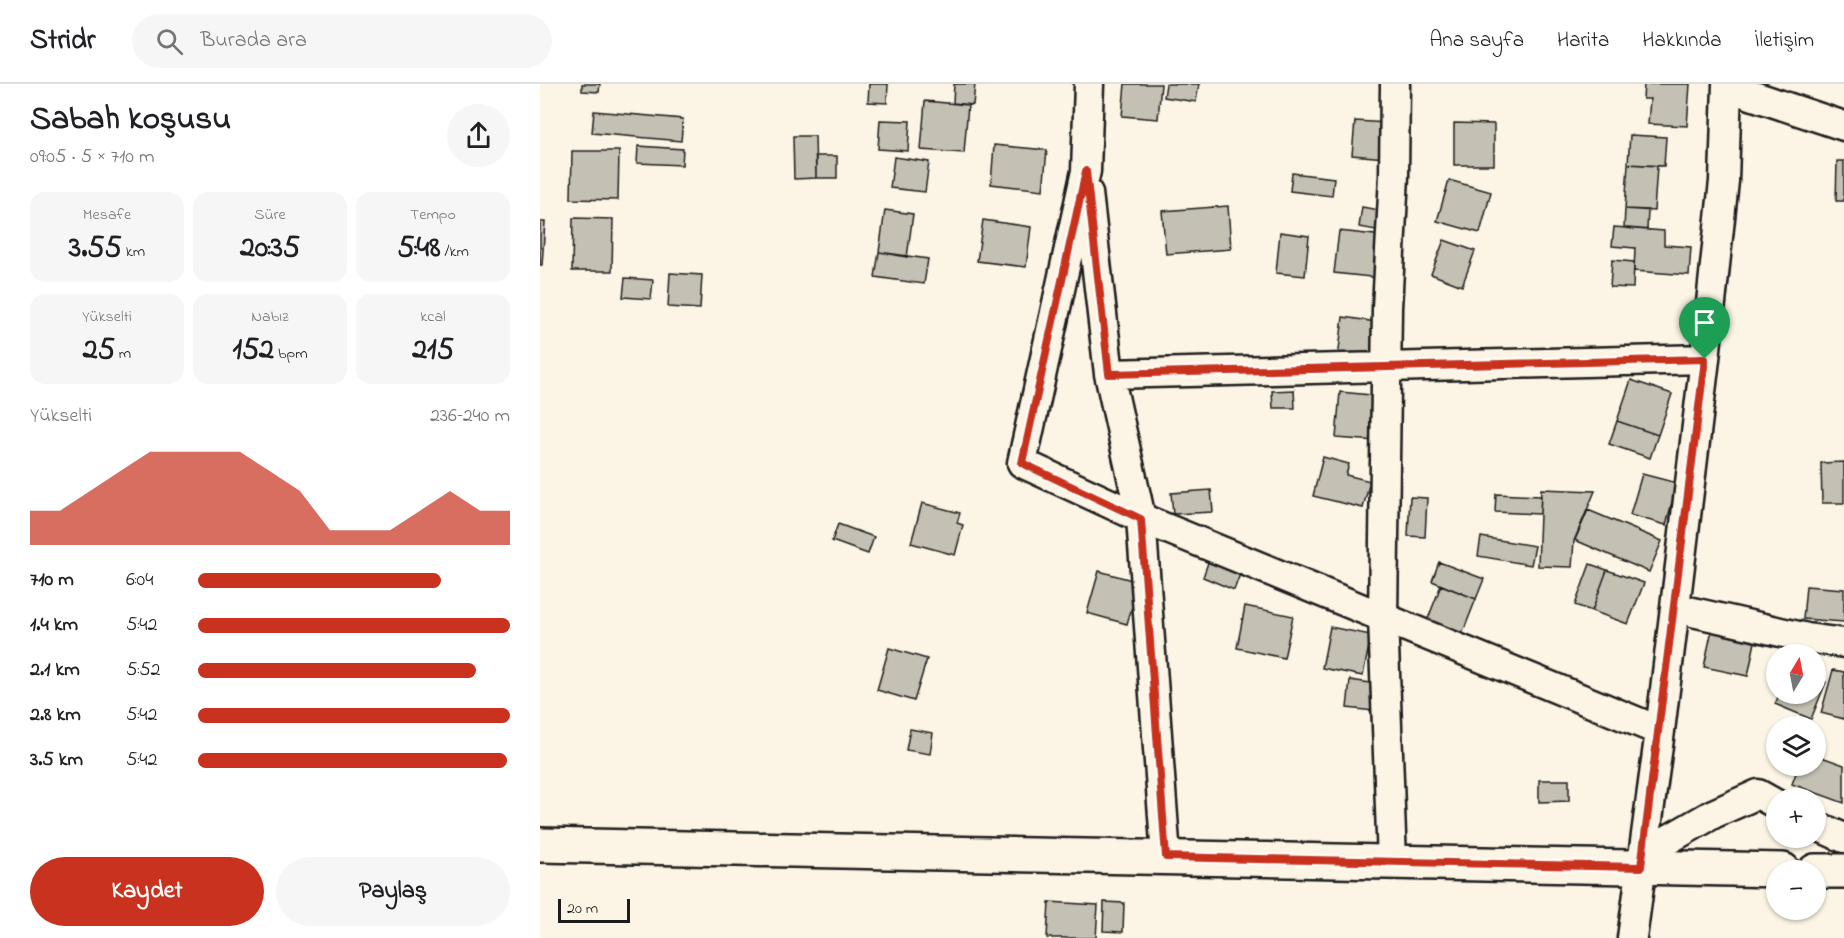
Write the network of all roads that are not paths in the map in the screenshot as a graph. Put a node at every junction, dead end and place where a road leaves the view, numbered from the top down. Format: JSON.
{"nodes":[{"id":1,"x":1089,"y":84,"type":"edge"},
{"id":2,"x":1395,"y":84,"type":"edge"},
{"id":3,"x":1727,"y":86,"type":"edge"},
{"id":4,"x":1844,"y":126,"type":"edge"},
{"id":5,"x":1086,"y":171,"type":"junction"},
{"id":6,"x":1705,"y":359,"type":"junction"},
{"id":7,"x":1386,"y":368,"type":"junction"},
{"id":8,"x":1109,"y":374,"type":"junction"},
{"id":9,"x":1141,"y":519,"type":"junction"},
{"id":10,"x":1675,"y":608,"type":"junction"},
{"id":11,"x":1383,"y":618,"type":"junction"},
{"id":12,"x":1844,"y":643,"type":"edge"},
{"id":13,"x":1660,"y":731,"type":"junction"},
{"id":14,"x":1766,"y":798,"type":"edge"},
{"id":15,"x":1826,"y":830,"type":"edge"},
{"id":16,"x":1844,"y":838,"type":"edge"},
{"id":17,"x":540,"y":845,"type":"edge"},
{"id":18,"x":1166,"y":857,"type":"junction"},
{"id":19,"x":1642,"y":861,"type":"junction"},
{"id":20,"x":1392,"y":862,"type":"junction"},
{"id":21,"x":1766,"y":869,"type":"edge"},
{"id":22,"x":1826,"y":871,"type":"edge"},
{"id":23,"x":1844,"y":871,"type":"edge"},
{"id":24,"x":1632,"y":938,"type":"edge"}],
"edges":[{"from":1,"to":5,"type":"street"},
{"from":2,"to":7,"type":"street"},
{"from":3,"to":4,"type":"street"},
{"from":3,"to":6,"type":"street"},
{"from":5,"to":8,"type":"street"},
{"from":5,"to":9,"type":"street"},
{"from":6,"to":7,"type":"street"},
{"from":6,"to":10,"type":"street"},
{"from":7,"to":8,"type":"street"},
{"from":7,"to":11,"type":"street"},
{"from":8,"to":9,"type":"street"},
{"from":9,"to":11,"type":"street"},
{"from":9,"to":18,"type":"street"},
{"from":10,"to":12,"type":"street"},
{"from":10,"to":13,"type":"street"},
{"from":11,"to":13,"type":"street"},
{"from":11,"to":20,"type":"street"},
{"from":13,"to":19,"type":"street"},
{"from":14,"to":19,"type":"street"},
{"from":15,"to":16,"type":"street"},
{"from":17,"to":18,"type":"street"},
{"from":18,"to":20,"type":"street"},
{"from":19,"to":20,"type":"street"},
{"from":19,"to":21,"type":"street"},
{"from":19,"to":24,"type":"street"},
{"from":22,"to":23,"type":"street"}]}
